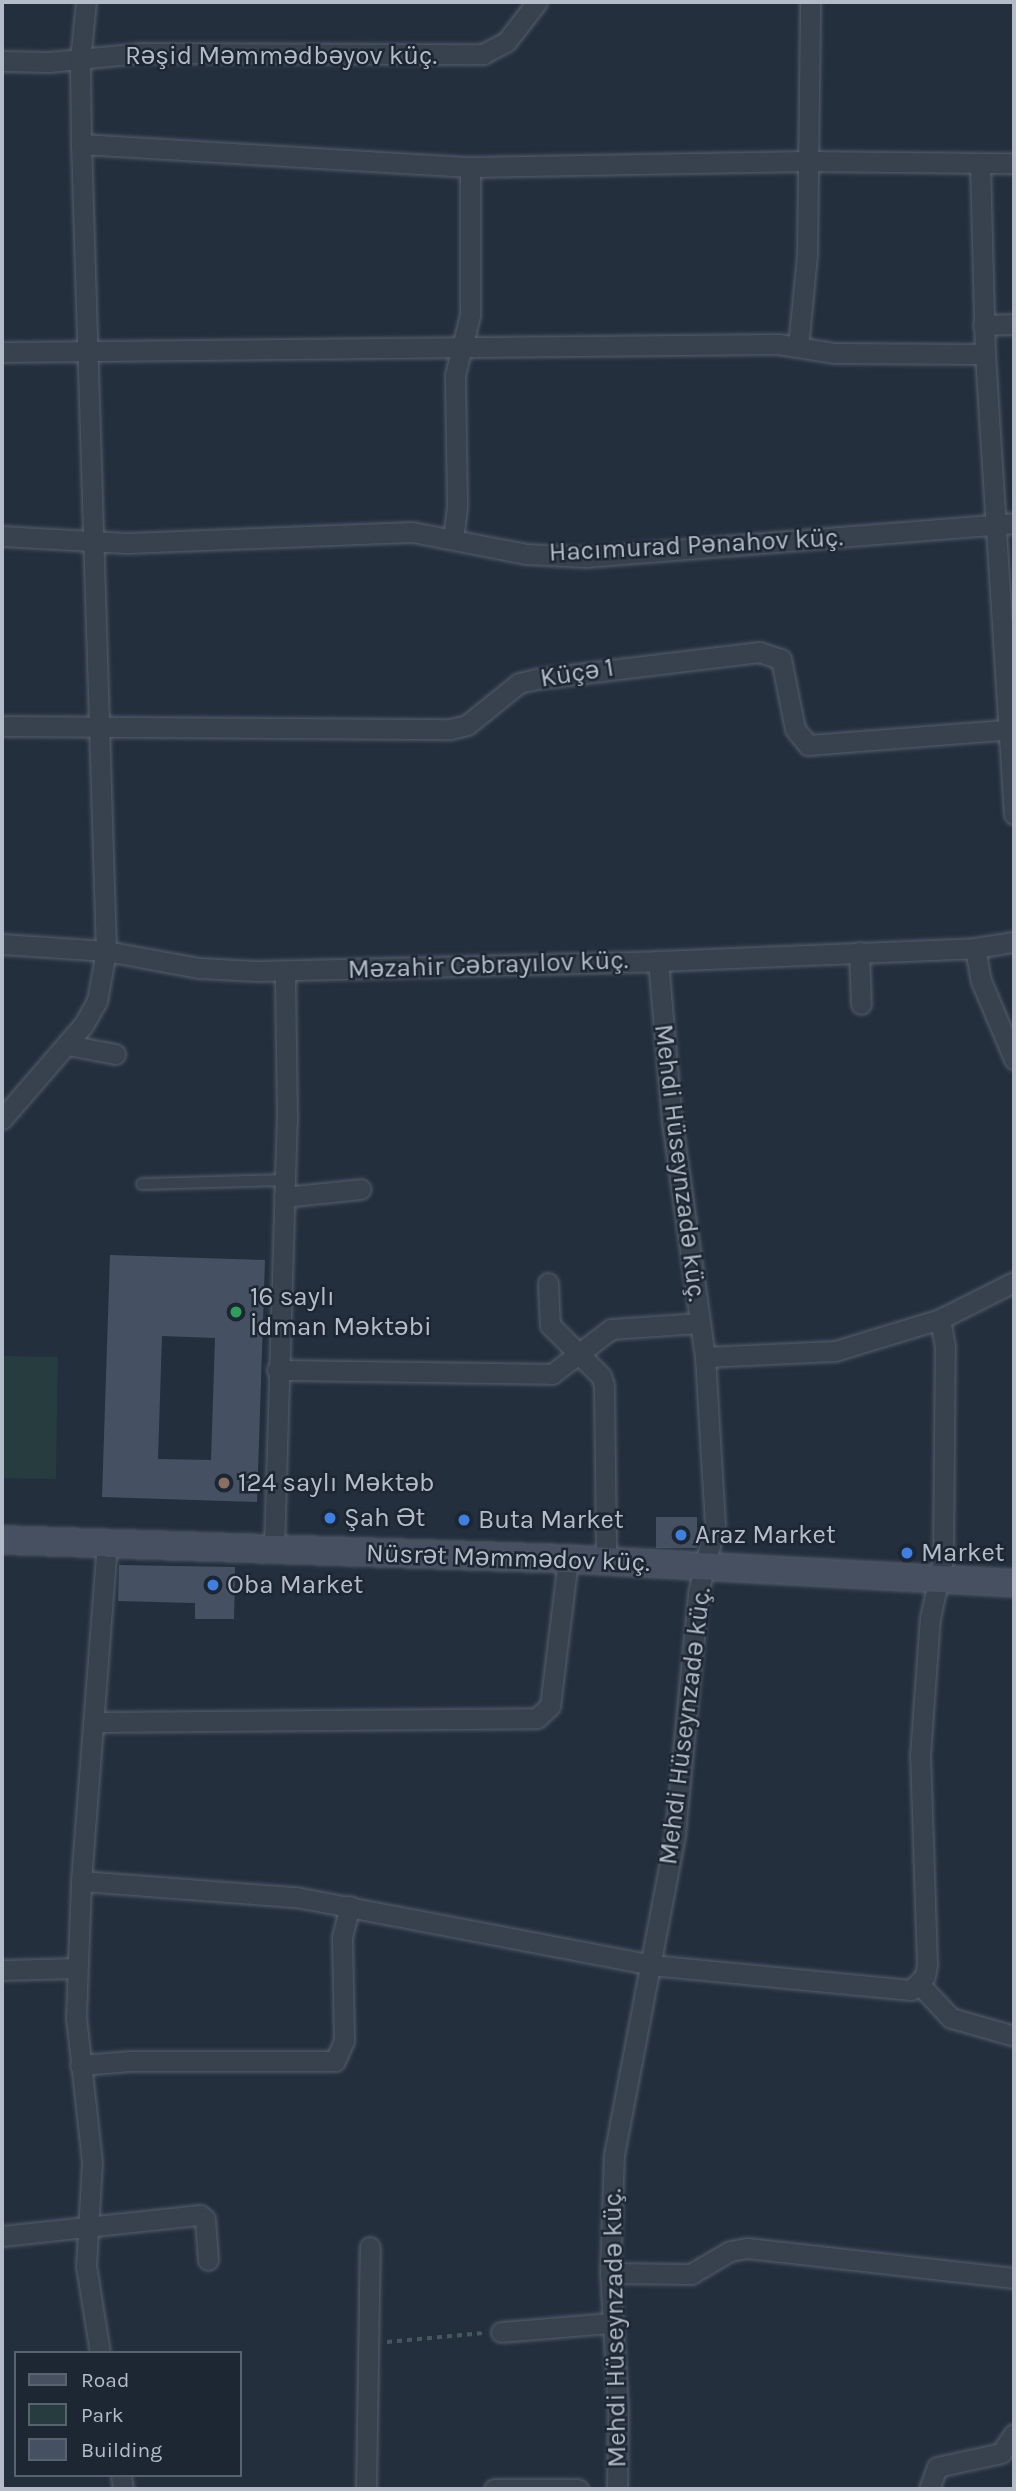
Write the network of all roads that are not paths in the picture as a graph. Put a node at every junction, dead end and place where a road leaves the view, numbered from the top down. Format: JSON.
{"nodes":[{"id":1,"x":86,"y":2,"type":"edge"},
{"id":2,"x":537,"y":2,"type":"edge"},
{"id":3,"x":810,"y":2,"type":"edge"},
{"id":4,"x":80,"y":60,"type":"junction"},
{"id":5,"x":2,"y":61,"type":"edge"},
{"id":6,"x":81,"y":144,"type":"junction"},
{"id":7,"x":807,"y":160,"type":"junction"},
{"id":8,"x":980,"y":163,"type":"junction"},
{"id":9,"x":1014,"y":163,"type":"edge"},
{"id":10,"x":470,"y":167,"type":"junction"},
{"id":11,"x":1014,"y":324,"type":"edge"},
{"id":12,"x":984,"y":326,"type":"junction"},
{"id":13,"x":798,"y":347,"type":"junction"},
{"id":14,"x":462,"y":351,"type":"junction"},
{"id":15,"x":2,"y":352,"type":"edge"},
{"id":16,"x":86,"y":353,"type":"junction"},
{"id":17,"x":985,"y":354,"type":"junction"},
{"id":18,"x":1005,"y":523,"type":"edge"},
{"id":19,"x":2,"y":536,"type":"edge"},
{"id":20,"x":453,"y":539,"type":"junction"},
{"id":21,"x":93,"y":540,"type":"junction"},
{"id":22,"x":97,"y":725,"type":"junction"},
{"id":23,"x":2,"y":726,"type":"edge"},
{"id":24,"x":1011,"y":729,"type":"edge"},
{"id":25,"x":1014,"y":814,"type":"edge"},
{"id":26,"x":1014,"y":942,"type":"edge"},
{"id":27,"x":2,"y":944,"type":"edge"},
{"id":28,"x":975,"y":948,"type":"junction"},
{"id":29,"x":106,"y":951,"type":"junction"},
{"id":30,"x":859,"y":952,"type":"junction"},
{"id":31,"x":658,"y":961,"type":"junction"},
{"id":32,"x":285,"y":971,"type":"junction"},
{"id":33,"x":861,"y":1004,"type":"dead end"},
{"id":34,"x":68,"y":1045,"type":"junction"},
{"id":35,"x":115,"y":1054,"type":"dead end"},
{"id":36,"x":1014,"y":1059,"type":"edge"},
{"id":37,"x":2,"y":1119,"type":"edge"},
{"id":38,"x":142,"y":1184,"type":"dead end"},
{"id":39,"x":285,"y":1188,"type":"junction"},
{"id":40,"x":361,"y":1189,"type":"dead end"},
{"id":41,"x":1014,"y":1282,"type":"edge"},
{"id":42,"x":548,"y":1283,"type":"dead end"},
{"id":43,"x":940,"y":1319,"type":"junction"},
{"id":44,"x":700,"y":1323,"type":"junction"},
{"id":45,"x":579,"y":1354,"type":"junction"},
{"id":46,"x":705,"y":1357,"type":"junction"},
{"id":47,"x":277,"y":1370,"type":"junction"},
{"id":48,"x":2,"y":1540,"type":"edge"},
{"id":49,"x":107,"y":1545,"type":"junction"},
{"id":50,"x":274,"y":1549,"type":"junction"},
{"id":51,"x":568,"y":1559,"type":"junction"},
{"id":52,"x":606,"y":1560,"type":"junction"},
{"id":53,"x":704,"y":1568,"type":"junction"},
{"id":54,"x":940,"y":1579,"type":"junction"},
{"id":55,"x":1014,"y":1583,"type":"edge"},
{"id":56,"x":95,"y":1722,"type":"junction"},
{"id":57,"x":81,"y":1881,"type":"junction"},
{"id":58,"x":350,"y":1906,"type":"junction"},
{"id":59,"x":652,"y":1965,"type":"junction"},
{"id":60,"x":77,"y":1968,"type":"junction"},
{"id":61,"x":2,"y":1970,"type":"edge"},
{"id":62,"x":919,"y":1984,"type":"junction"},
{"id":63,"x":1014,"y":2036,"type":"edge"},
{"id":64,"x":80,"y":2065,"type":"junction"},
{"id":65,"x":88,"y":2227,"type":"junction"},
{"id":66,"x":2,"y":2236,"type":"edge"},
{"id":67,"x":370,"y":2247,"type":"dead end"},
{"id":68,"x":208,"y":2260,"type":"dead end"},
{"id":69,"x":610,"y":2273,"type":"junction"},
{"id":70,"x":1014,"y":2278,"type":"edge"},
{"id":71,"x":610,"y":2323,"type":"junction"},
{"id":72,"x":501,"y":2332,"type":"road end"},
{"id":73,"x":100,"y":2351,"type":"edge"},
{"id":74,"x":1014,"y":2434,"type":"edge"},
{"id":75,"x":366,"y":2489,"type":"edge"},
{"id":76,"x":494,"y":2489,"type":"edge"},
{"id":77,"x":578,"y":2489,"type":"edge"},
{"id":78,"x":617,"y":2489,"type":"edge"},
{"id":79,"x":929,"y":2489,"type":"edge"}],
"edges":[{"from":1,"to":4,"type":"street"},
{"from":2,"to":4,"type":"street","name":"Rəşid Məmmədbəyov küç."},
{"from":3,"to":7,"type":"street"},
{"from":4,"to":5,"type":"street","name":"Rəşid Məmmədbəyov küç."},
{"from":4,"to":6,"type":"street"},
{"from":6,"to":10,"type":"street"},
{"from":6,"to":16,"type":"street"},
{"from":7,"to":8,"type":"street"},
{"from":7,"to":10,"type":"street"},
{"from":7,"to":13,"type":"street"},
{"from":8,"to":9,"type":"street"},
{"from":8,"to":12,"type":"street"},
{"from":10,"to":14,"type":"street"},
{"from":11,"to":12,"type":"street"},
{"from":12,"to":17,"type":"street"},
{"from":13,"to":14,"type":"street"},
{"from":13,"to":17,"type":"street"},
{"from":14,"to":16,"type":"street"},
{"from":14,"to":20,"type":"street"},
{"from":15,"to":16,"type":"street"},
{"from":16,"to":21,"type":"street"},
{"from":17,"to":18,"type":"street"},
{"from":18,"to":20,"type":"street","name":"Hacımurad Pənahov küç."},
{"from":18,"to":24,"type":"street"},
{"from":19,"to":21,"type":"street","name":"Hacımurad Pənahov küç."},
{"from":20,"to":21,"type":"street","name":"Hacımurad Pənahov küç."},
{"from":21,"to":22,"type":"street"},
{"from":22,"to":23,"type":"street","name":"Küçə 1"},
{"from":22,"to":24,"type":"street","name":"Küçə 1"},
{"from":22,"to":29,"type":"street"},
{"from":24,"to":25,"type":"street"},
{"from":26,"to":28,"type":"street","name":"Məzahir Cəbrayılov küç."},
{"from":27,"to":29,"type":"street","name":"Məzahir Cəbrayılov küç."},
{"from":28,"to":30,"type":"street","name":"Məzahir Cəbrayılov küç."},
{"from":28,"to":36,"type":"street"},
{"from":29,"to":32,"type":"street","name":"Məzahir Cəbrayılov küç."},
{"from":29,"to":34,"type":"street"},
{"from":30,"to":31,"type":"street","name":"Məzahir Cəbrayılov küç."},
{"from":30,"to":33,"type":"street"},
{"from":31,"to":32,"type":"street","name":"Məzahir Cəbrayılov küç."},
{"from":31,"to":44,"type":"street","name":"Mehdi Hüseynzadə küç."},
{"from":32,"to":39,"type":"street"},
{"from":34,"to":35,"type":"street"},
{"from":34,"to":37,"type":"street"},
{"from":38,"to":39,"type":"lane"},
{"from":39,"to":40,"type":"street"},
{"from":39,"to":47,"type":"street"},
{"from":41,"to":43,"type":"street"},
{"from":42,"to":45,"type":"street"},
{"from":43,"to":46,"type":"street"},
{"from":43,"to":54,"type":"street"},
{"from":44,"to":45,"type":"street"},
{"from":44,"to":46,"type":"street","name":"Mehdi Hüseynzadə küç."},
{"from":45,"to":47,"type":"street"},
{"from":45,"to":52,"type":"street"},
{"from":46,"to":53,"type":"street","name":"Mehdi Hüseynzadə küç."},
{"from":47,"to":50,"type":"street"},
{"from":48,"to":49,"type":"street","name":"Nüsrət Məmmədov küç."},
{"from":49,"to":50,"type":"street","name":"Nüsrət Məmmədov küç."},
{"from":49,"to":56,"type":"street"},
{"from":50,"to":51,"type":"street","name":"Nüsrət Məmmədov küç."},
{"from":51,"to":52,"type":"street","name":"Nüsrət Məmmədov küç."},
{"from":51,"to":56,"type":"street"},
{"from":52,"to":53,"type":"street","name":"Nüsrət Məmmədov küç."},
{"from":53,"to":54,"type":"street","name":"Nüsrət Məmmədov küç."},
{"from":53,"to":59,"type":"street","name":"Mehdi Hüseynzadə küç."},
{"from":54,"to":55,"type":"street","name":"Nüsrət Məmmədov küç."},
{"from":54,"to":62,"type":"street"},
{"from":56,"to":57,"type":"street"},
{"from":57,"to":58,"type":"street"},
{"from":57,"to":60,"type":"street"},
{"from":58,"to":59,"type":"street"},
{"from":58,"to":64,"type":"street"},
{"from":59,"to":62,"type":"street"},
{"from":59,"to":69,"type":"street","name":"Mehdi Hüseynzadə küç."},
{"from":60,"to":61,"type":"street"},
{"from":60,"to":64,"type":"street"},
{"from":62,"to":63,"type":"street"},
{"from":64,"to":65,"type":"street"},
{"from":65,"to":66,"type":"street"},
{"from":65,"to":68,"type":"street"},
{"from":65,"to":73,"type":"street"},
{"from":67,"to":75,"type":"street"},
{"from":69,"to":70,"type":"street"},
{"from":69,"to":71,"type":"street","name":"Mehdi Hüseynzadə küç."},
{"from":71,"to":72,"type":"street"},
{"from":71,"to":78,"type":"street","name":"Mehdi Hüseynzadə küç."},
{"from":74,"to":79,"type":"street"},
{"from":76,"to":77,"type":"street"}]}
